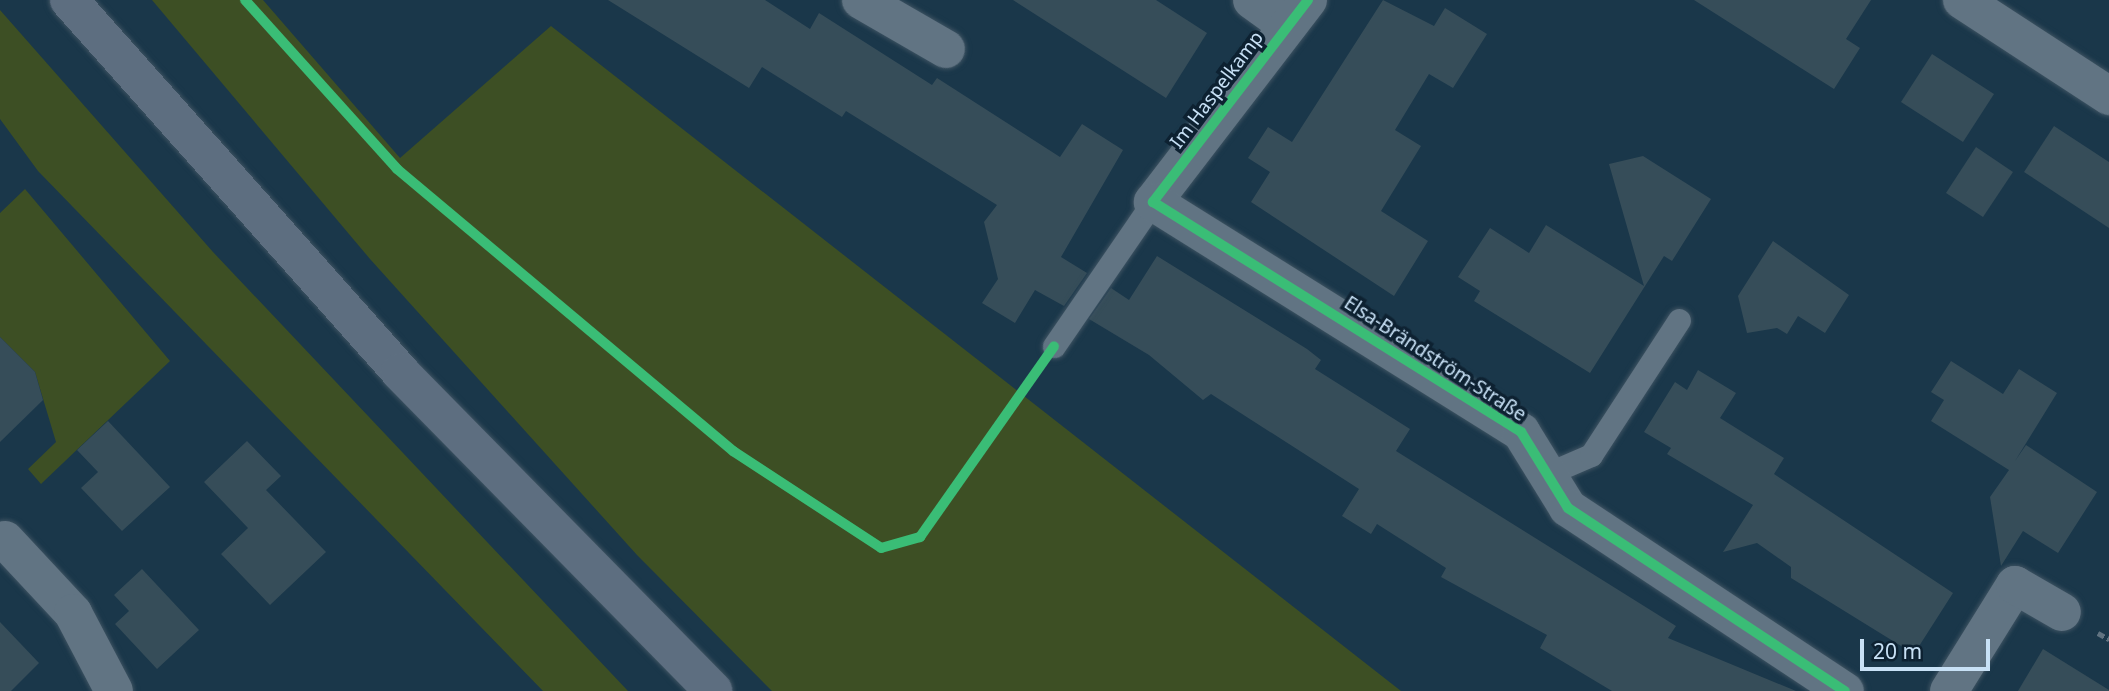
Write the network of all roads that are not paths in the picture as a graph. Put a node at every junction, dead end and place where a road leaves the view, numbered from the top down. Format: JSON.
{"nodes":[{"id":1,"x":69,"y":0,"type":"edge"},
{"id":2,"x":861,"y":0,"type":"edge"},
{"id":3,"x":1252,"y":0,"type":"edge"},
{"id":4,"x":1962,"y":0,"type":"edge"},
{"id":5,"x":914,"y":13,"type":"edge"},
{"id":6,"x":1298,"y":13,"type":"edge"},
{"id":7,"x":946,"y":49,"type":"dead end"},
{"id":8,"x":2109,"y":96,"type":"edge"},
{"id":9,"x":1153,"y":202,"type":"junction"},
{"id":10,"x":1679,"y":320,"type":"dead end"},
{"id":11,"x":1055,"y":346,"type":"dead end"},
{"id":12,"x":1547,"y":474,"type":"junction"},
{"id":13,"x":5,"y":540,"type":"dead end"},
{"id":14,"x":2062,"y":612,"type":"dead end"},
{"id":15,"x":114,"y":691,"type":"edge"},
{"id":16,"x":713,"y":691,"type":"edge"},
{"id":17,"x":1845,"y":691,"type":"edge"},
{"id":18,"x":1949,"y":691,"type":"edge"}],
"edges":[{"from":1,"to":16,"type":"main road"},
{"from":2,"to":5,"type":"street"},
{"from":3,"to":6,"type":"street"},
{"from":4,"to":8,"type":"street"},
{"from":5,"to":7,"type":"street"},
{"from":6,"to":9,"type":"street","name":"Im Haspelkamp"},
{"from":9,"to":11,"type":"lane","name":"Im Haspelkamp"},
{"from":9,"to":12,"type":"street","name":"Elsa-Brändström-Straße"},
{"from":10,"to":12,"type":"lane"},
{"from":12,"to":17,"type":"street","name":"Elsa-Brändström-Straße"},
{"from":13,"to":15,"type":"street"},
{"from":14,"to":18,"type":"street"}]}
